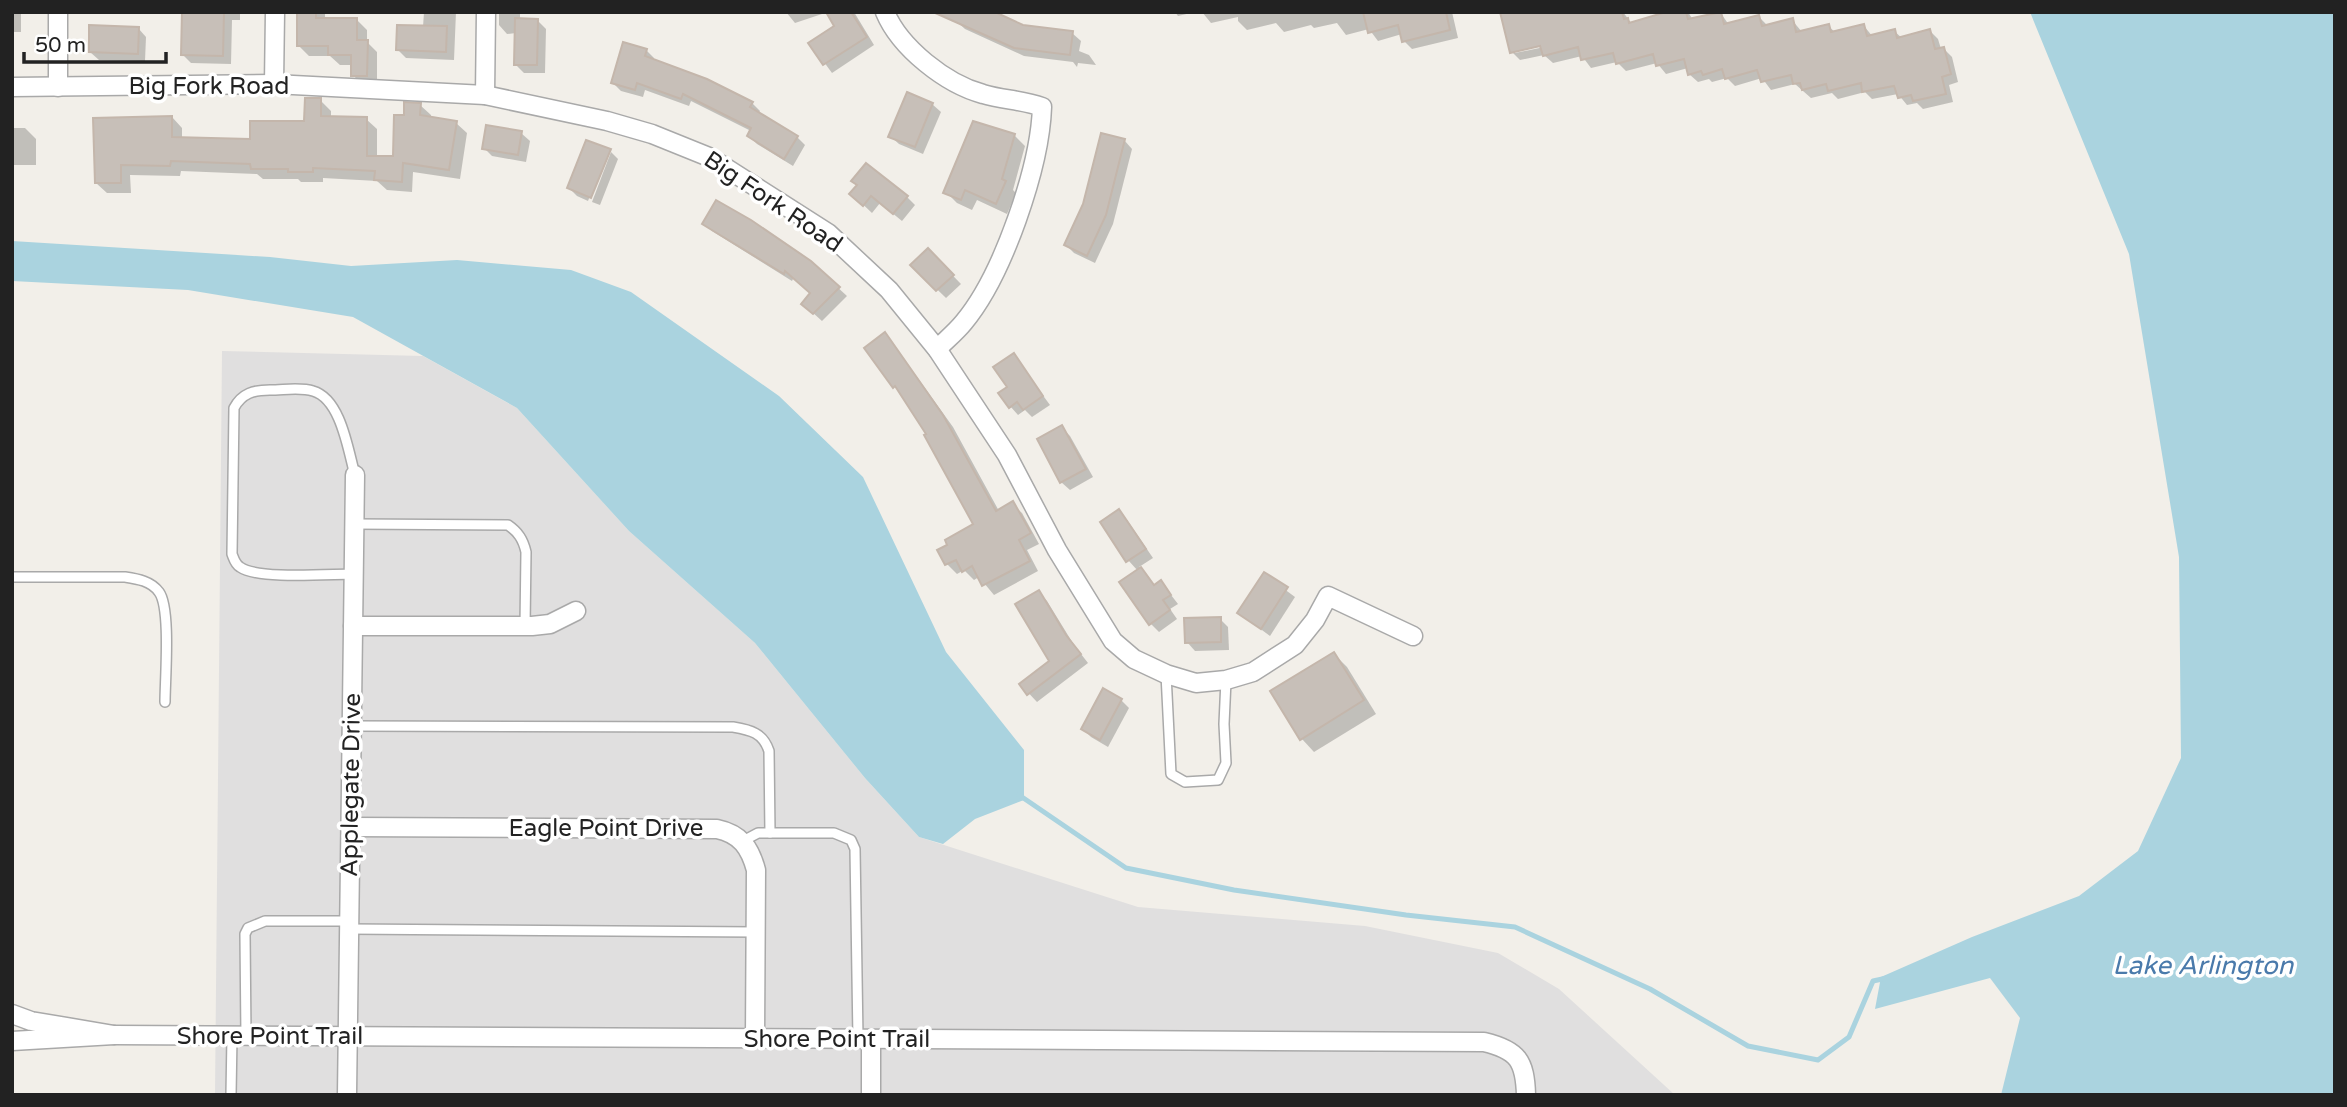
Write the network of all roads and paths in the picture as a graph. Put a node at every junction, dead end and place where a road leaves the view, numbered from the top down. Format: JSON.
{"nodes":[{"id":1,"x":58,"y":12,"type":"edge"},
{"id":2,"x":275,"y":12,"type":"edge"},
{"id":3,"x":486,"y":12,"type":"edge"},
{"id":4,"x":885,"y":12,"type":"edge"},
{"id":5,"x":274,"y":84,"type":"junction"},
{"id":6,"x":58,"y":87,"type":"junction"},
{"id":7,"x":12,"y":88,"type":"edge"},
{"id":8,"x":485,"y":95,"type":"junction"},
{"id":9,"x":937,"y":349,"type":"junction"},
{"id":10,"x":355,"y":475,"type":"joint"},
{"id":11,"x":354,"y":524,"type":"junction"},
{"id":12,"x":354,"y":574,"type":"junction"},
{"id":13,"x":12,"y":578,"type":"edge"},
{"id":14,"x":576,"y":611,"type":"dead end"},
{"id":15,"x":353,"y":626,"type":"junction"},
{"id":16,"x":525,"y":626,"type":"junction"},
{"id":17,"x":1413,"y":636,"type":"dead end"},
{"id":18,"x":1166,"y":674,"type":"junction"},
{"id":19,"x":1226,"y":680,"type":"junction"},
{"id":20,"x":165,"y":702,"type":"dead end"},
{"id":21,"x":352,"y":726,"type":"junction"},
{"id":22,"x":350,"y":827,"type":"junction"},
{"id":23,"x":770,"y":832,"type":"junction"},
{"id":24,"x":743,"y":841,"type":"junction"},
{"id":25,"x":349,"y":925,"type":"junction"},
{"id":26,"x":755,"y":932,"type":"junction"},
{"id":27,"x":12,"y":1014,"type":"edge"},
{"id":28,"x":114,"y":1035,"type":"junction"},
{"id":29,"x":239,"y":1036,"type":"junction"},
{"id":30,"x":348,"y":1036,"type":"junction"},
{"id":31,"x":755,"y":1038,"type":"junction"},
{"id":32,"x":865,"y":1039,"type":"junction"},
{"id":33,"x":12,"y":1041,"type":"edge"},
{"id":34,"x":232,"y":1095,"type":"edge"},
{"id":35,"x":347,"y":1095,"type":"edge"},
{"id":36,"x":871,"y":1095,"type":"edge"},
{"id":37,"x":1526,"y":1095,"type":"edge"}],
"edges":[{"from":1,"to":6,"type":"street"},
{"from":2,"to":5,"type":"street"},
{"from":3,"to":8,"type":"street"},
{"from":4,"to":9,"type":"street"},
{"from":5,"to":6,"type":"street","name":"Big Fork Road"},
{"from":5,"to":8,"type":"street","name":"Big Fork Road"},
{"from":6,"to":7,"type":"street","name":"Big Fork Road"},
{"from":8,"to":9,"type":"street","name":"Big Fork Road"},
{"from":9,"to":18,"type":"street","name":"Big Fork Road"},
{"from":10,"to":11,"type":"street","name":"Applegate Drive"},
{"from":10,"to":12,"type":"lane"},
{"from":11,"to":12,"type":"street","name":"Applegate Drive"},
{"from":11,"to":16,"type":"lane"},
{"from":12,"to":15,"type":"street","name":"Applegate Drive"},
{"from":13,"to":20,"type":"lane"},
{"from":14,"to":16,"type":"street"},
{"from":15,"to":16,"type":"street"},
{"from":15,"to":21,"type":"street","name":"Applegate Drive"},
{"from":17,"to":19,"type":"street","name":"Big Fork Road"},
{"from":18,"to":19,"type":"street","name":"Big Fork Road"},
{"from":18,"to":19,"type":"lane"},
{"from":21,"to":22,"type":"street","name":"Applegate Drive"},
{"from":21,"to":23,"type":"lane"},
{"from":22,"to":24,"type":"street","name":"Eagle Point Drive"},
{"from":22,"to":25,"type":"street","name":"Applegate Drive"},
{"from":23,"to":24,"type":"lane"},
{"from":23,"to":32,"type":"lane"},
{"from":24,"to":26,"type":"street"},
{"from":25,"to":26,"type":"lane"},
{"from":25,"to":29,"type":"lane"},
{"from":25,"to":30,"type":"street","name":"Applegate Drive"},
{"from":26,"to":31,"type":"street"},
{"from":27,"to":28,"type":"street","name":"Shore Point Trail"},
{"from":28,"to":29,"type":"street","name":"Shore Point Trail"},
{"from":28,"to":33,"type":"street","name":"Shore Point Trail"},
{"from":29,"to":30,"type":"street","name":"Shore Point Trail"},
{"from":29,"to":34,"type":"lane"},
{"from":30,"to":31,"type":"street","name":"Shore Point Trail"},
{"from":30,"to":35,"type":"street","name":"Applegate Drive"},
{"from":31,"to":32,"type":"street","name":"Shore Point Trail"},
{"from":32,"to":36,"type":"street"},
{"from":32,"to":37,"type":"street","name":"Shore Point Trail"}]}
